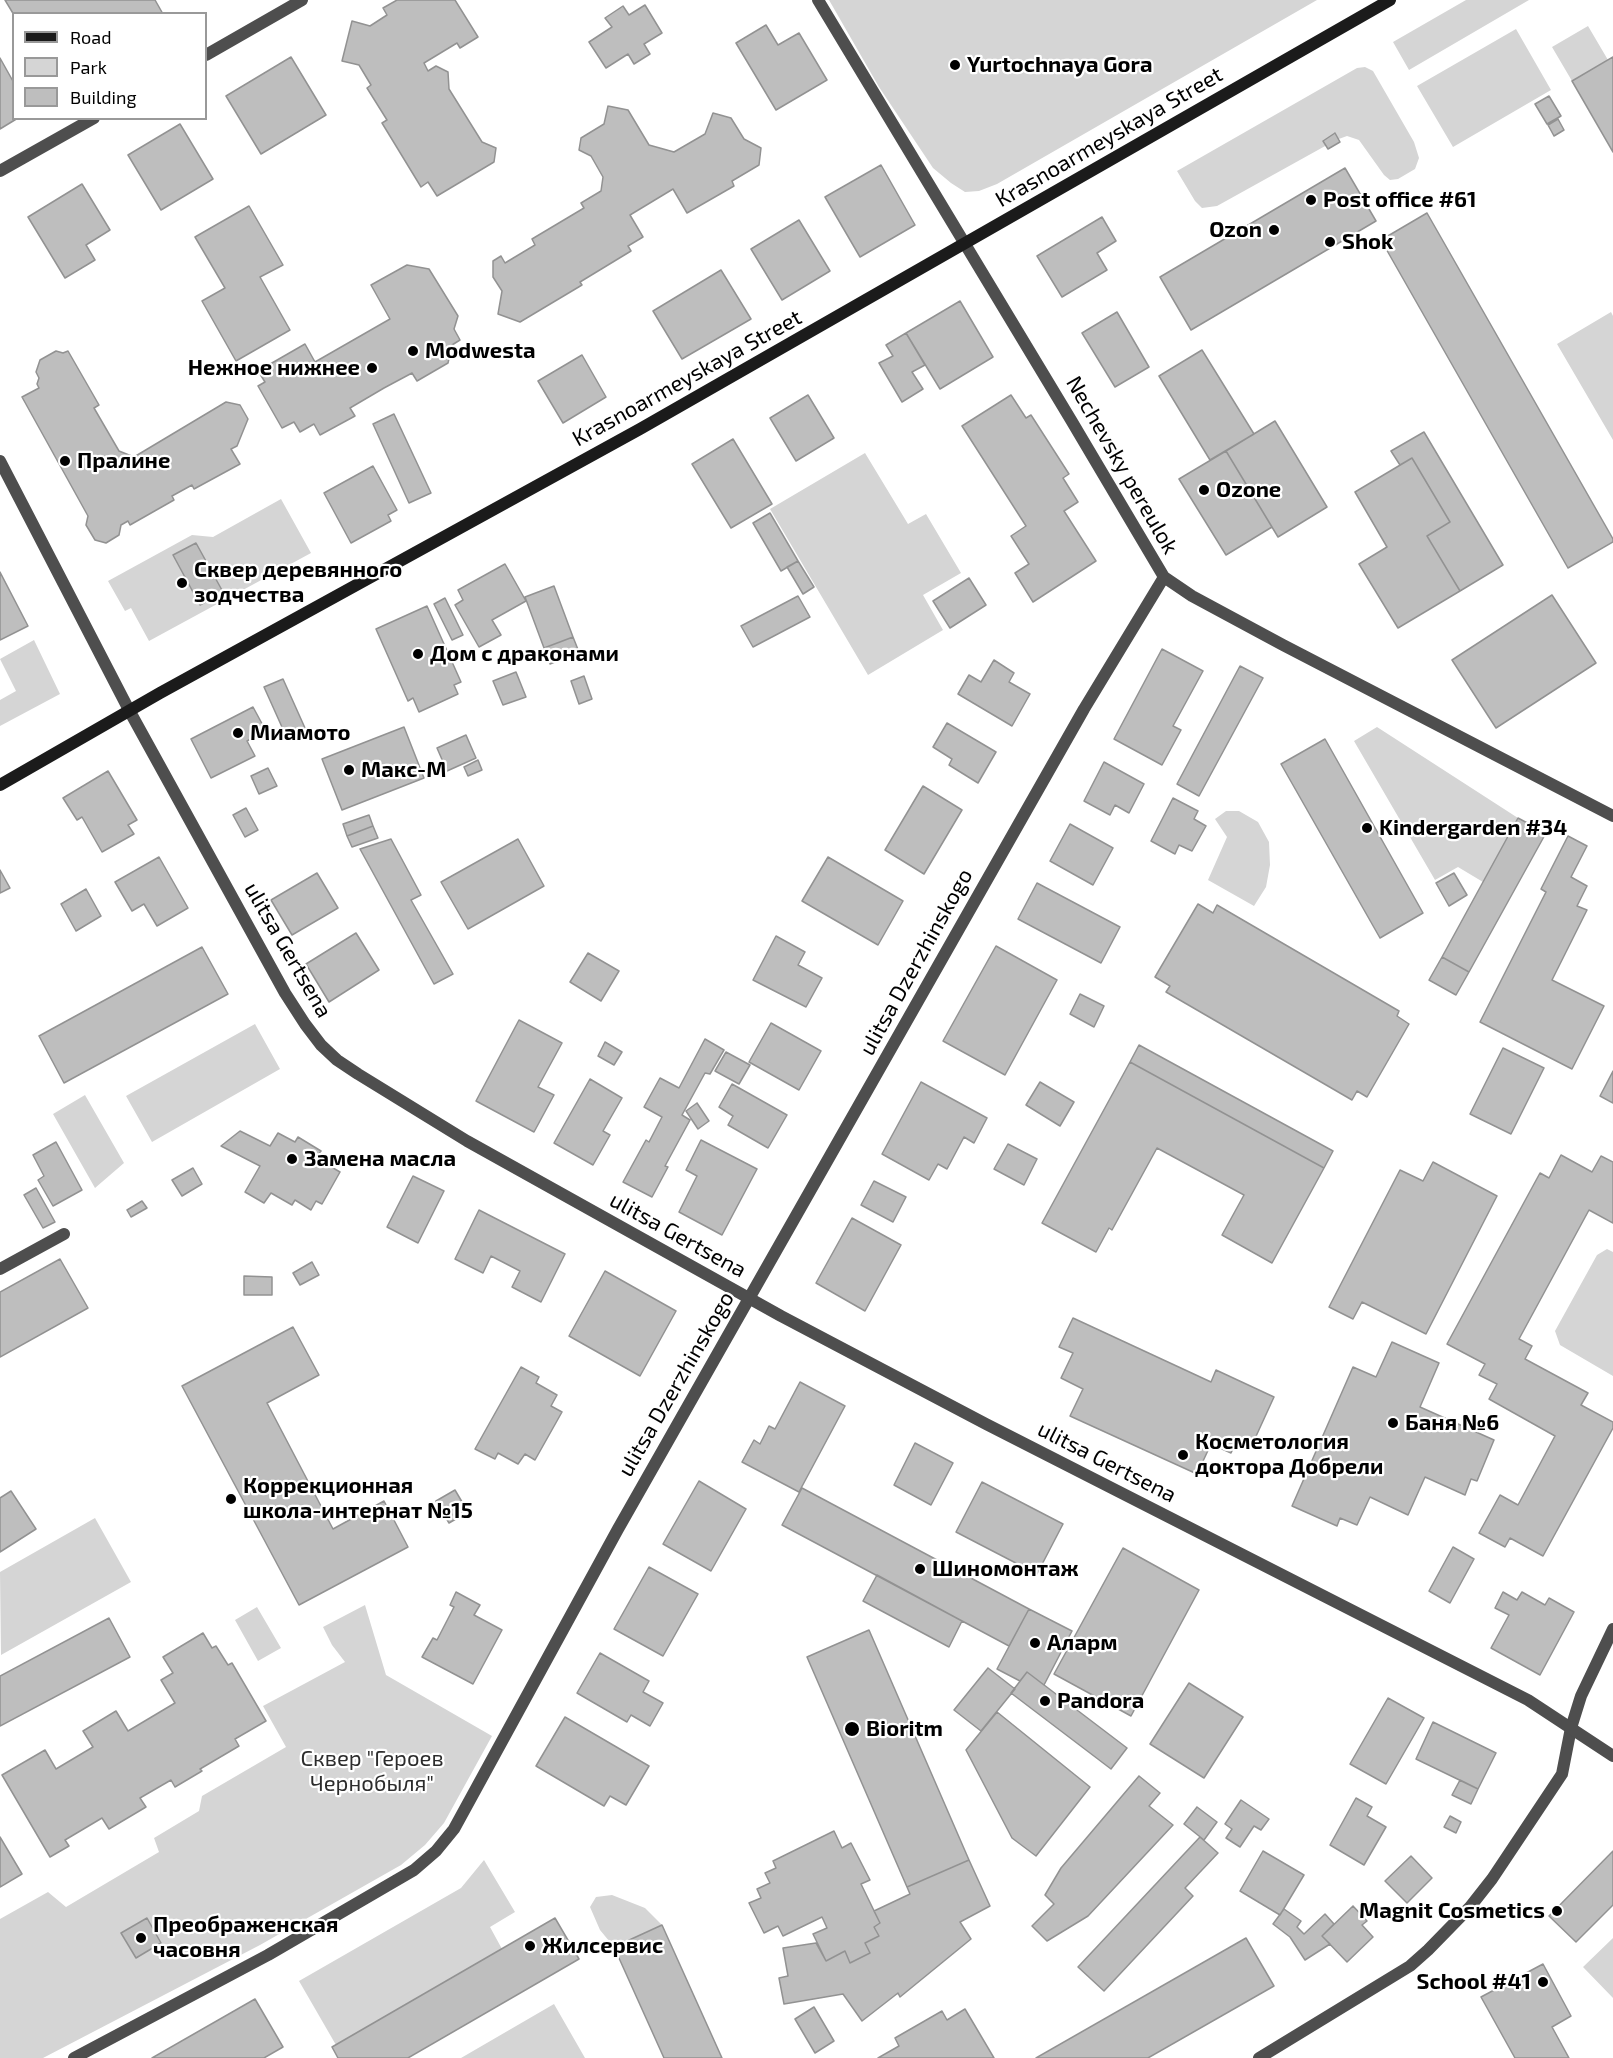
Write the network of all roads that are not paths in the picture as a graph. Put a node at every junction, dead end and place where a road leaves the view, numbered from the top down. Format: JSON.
{"nodes":[{"id":1,"x":302,"y":0,"type":"edge"},
{"id":2,"x":818,"y":0,"type":"edge"},
{"id":3,"x":1390,"y":0,"type":"edge"},
{"id":4,"x":207,"y":54,"type":"edge"},
{"id":5,"x":90,"y":120,"type":"edge"},
{"id":6,"x":0,"y":171,"type":"edge"},
{"id":7,"x":965,"y":245,"type":"junction"},
{"id":8,"x":0,"y":461,"type":"edge"},
{"id":9,"x":1164,"y":578,"type":"junction"},
{"id":10,"x":129,"y":710,"type":"junction"},
{"id":11,"x":0,"y":785,"type":"edge"},
{"id":12,"x":1613,"y":816,"type":"edge"},
{"id":13,"x":64,"y":1234,"type":"dead end"},
{"id":14,"x":0,"y":1269,"type":"edge"},
{"id":15,"x":749,"y":1298,"type":"junction"},
{"id":16,"x":1613,"y":1629,"type":"edge"},
{"id":17,"x":1571,"y":1728,"type":"junction"},
{"id":18,"x":1613,"y":1756,"type":"edge"},
{"id":19,"x":74,"y":2058,"type":"edge"},
{"id":20,"x":1259,"y":2058,"type":"edge"}],
"edges":[{"from":1,"to":4,"type":"street"},
{"from":2,"to":7,"type":"street","name":"Nechevsky pereulok"},
{"from":3,"to":7,"type":"main road","name":"Krasnoarmeyskaya Street"},
{"from":5,"to":6,"type":"street"},
{"from":7,"to":9,"type":"street","name":"Nechevsky pereulok"},
{"from":7,"to":10,"type":"main road","name":"Krasnoarmeyskaya Street"},
{"from":8,"to":10,"type":"street","name":"ulitsa Gertsena"},
{"from":9,"to":12,"type":"street","name":"Nechevsky pereulok"},
{"from":9,"to":15,"type":"street","name":"ulitsa Dzerzhinskogo"},
{"from":10,"to":11,"type":"main road","name":"Krasnoarmeyskaya Street"},
{"from":10,"to":15,"type":"street","name":"ulitsa Gertsena"},
{"from":13,"to":14,"type":"street"},
{"from":15,"to":17,"type":"street","name":"ulitsa Gertsena"},
{"from":15,"to":19,"type":"street","name":"ulitsa Dzerzhinskogo"},
{"from":16,"to":17,"type":"street"},
{"from":17,"to":18,"type":"street","name":"ulitsa Gertsena"},
{"from":17,"to":20,"type":"street"}]}
